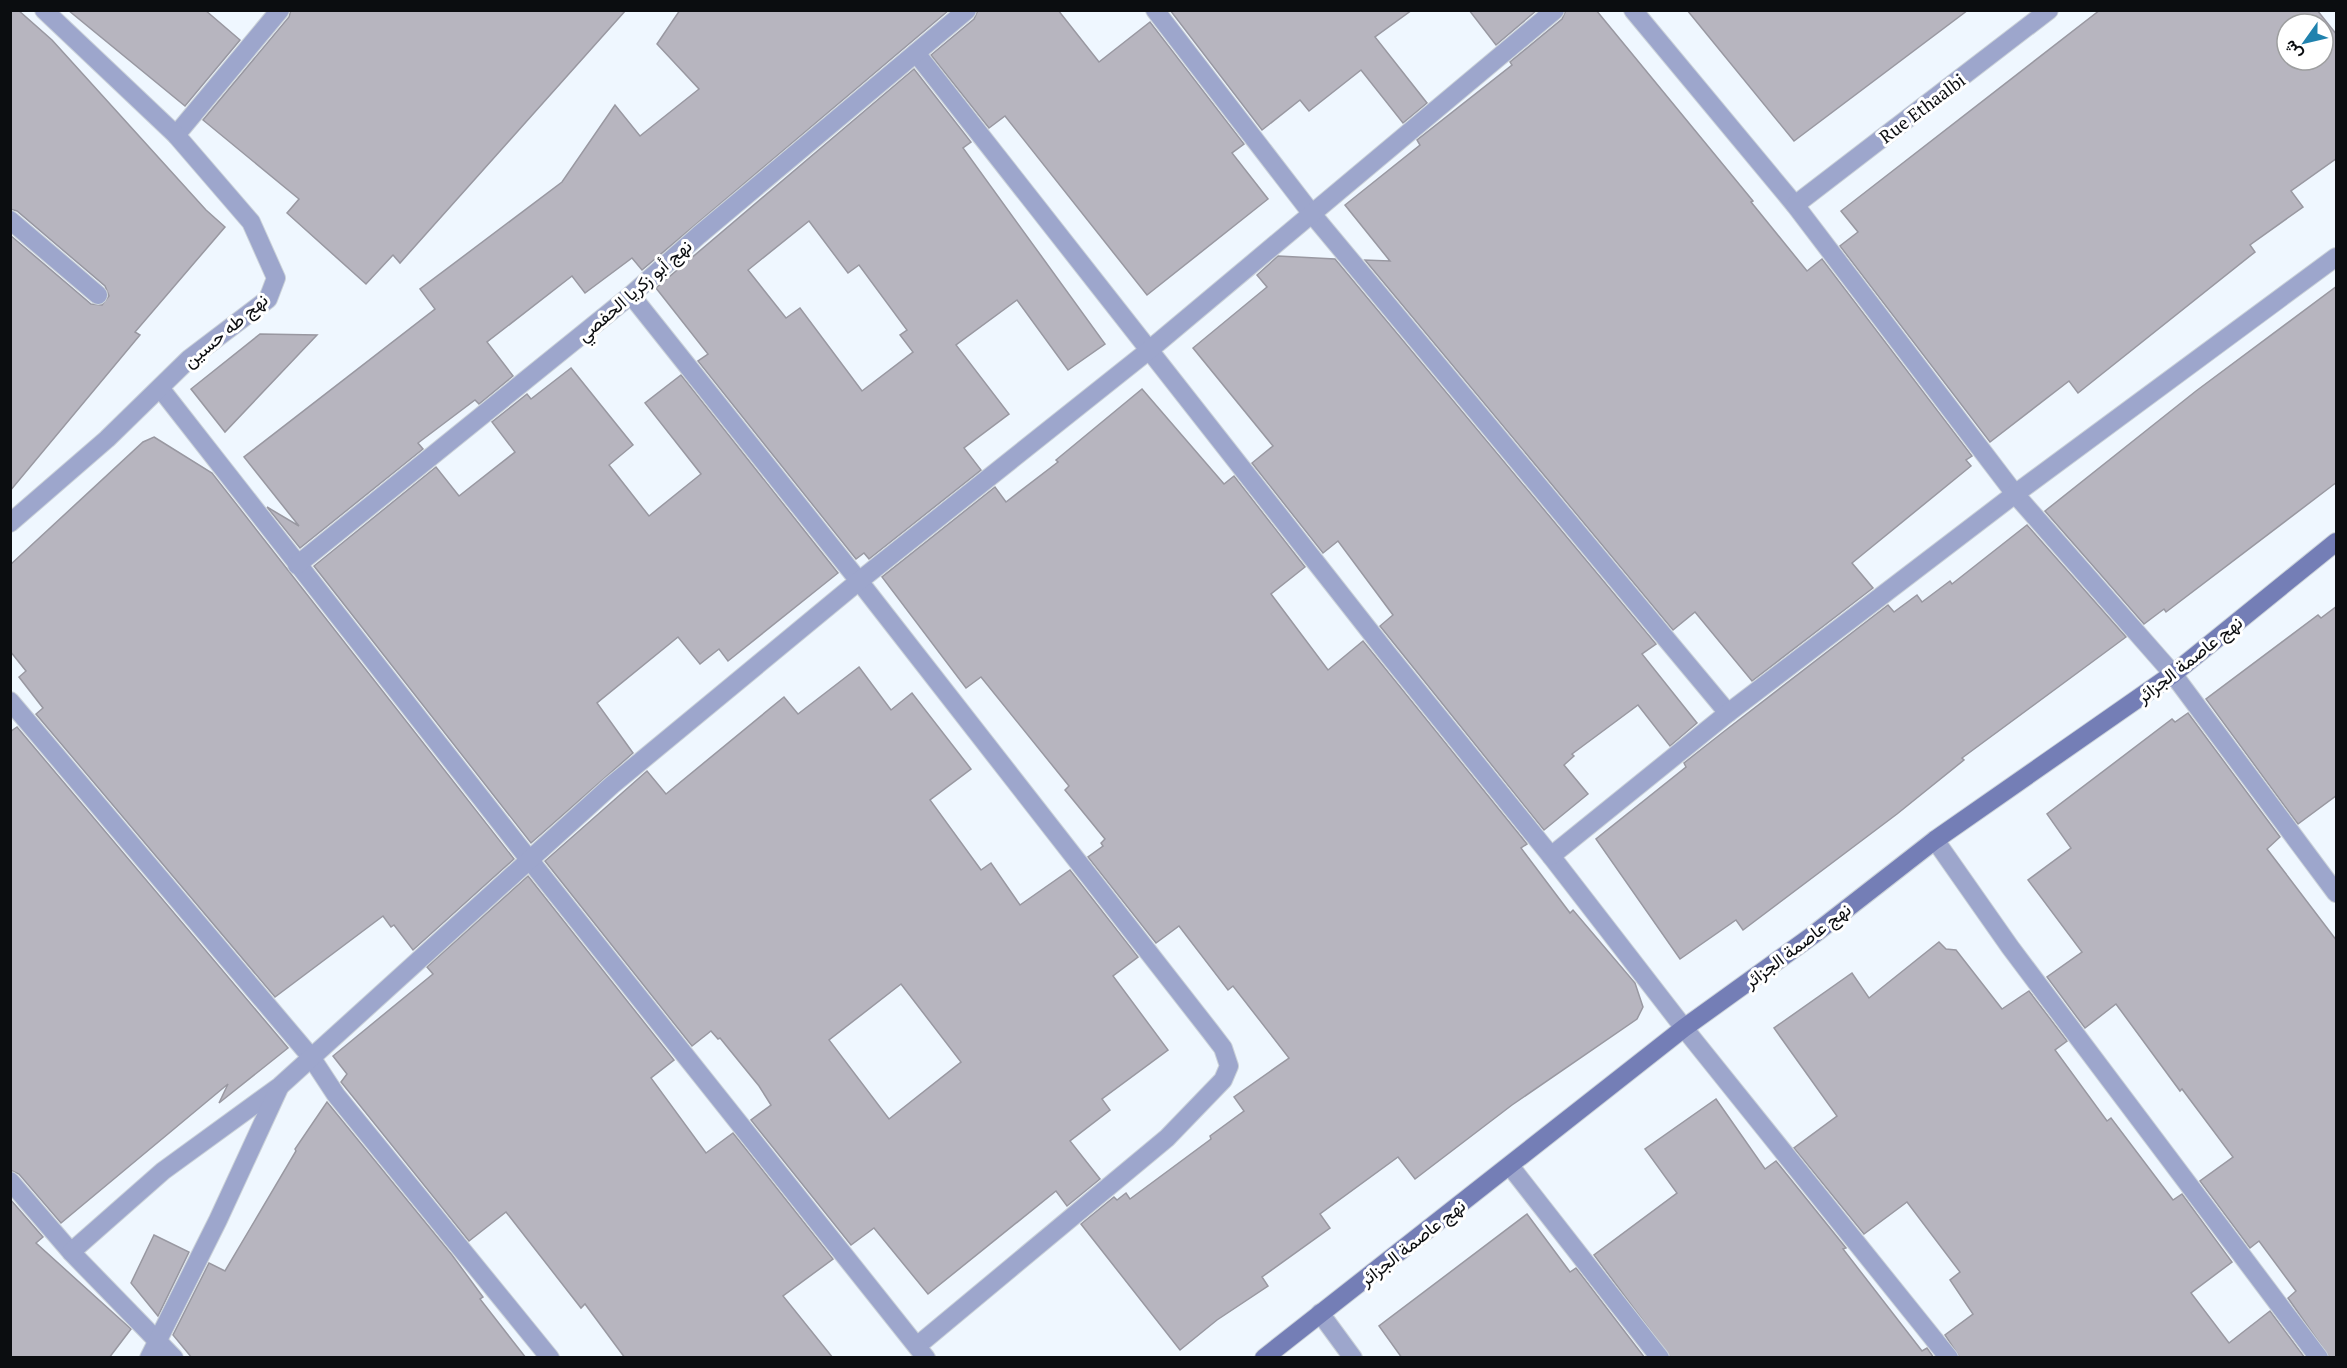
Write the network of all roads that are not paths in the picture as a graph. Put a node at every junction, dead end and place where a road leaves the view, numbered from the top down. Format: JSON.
{"nodes":[{"id":1,"x":44,"y":10,"type":"edge"},
{"id":2,"x":280,"y":10,"type":"edge"},
{"id":3,"x":967,"y":10,"type":"edge"},
{"id":4,"x":1155,"y":10,"type":"edge"},
{"id":5,"x":1555,"y":10,"type":"edge"},
{"id":6,"x":1633,"y":10,"type":"edge"},
{"id":7,"x":2041,"y":13,"type":"edge"},
{"id":8,"x":916,"y":53,"type":"junction"},
{"id":9,"x":176,"y":135,"type":"junction"},
{"id":10,"x":1795,"y":205,"type":"junction"},
{"id":11,"x":1312,"y":214,"type":"junction"},
{"id":12,"x":10,"y":220,"type":"edge"},
{"id":13,"x":2337,"y":256,"type":"edge"},
{"id":14,"x":98,"y":295,"type":"dead end"},
{"id":15,"x":631,"y":295,"type":"junction"},
{"id":16,"x":1148,"y":351,"type":"junction"},
{"id":17,"x":160,"y":388,"type":"junction"},
{"id":18,"x":2015,"y":494,"type":"junction"},
{"id":19,"x":10,"y":523,"type":"edge"},
{"id":20,"x":2337,"y":542,"type":"edge"},
{"id":21,"x":297,"y":565,"type":"junction"},
{"id":22,"x":859,"y":581,"type":"junction"},
{"id":23,"x":2173,"y":674,"type":"junction"},
{"id":24,"x":10,"y":701,"type":"edge"},
{"id":25,"x":1728,"y":713,"type":"junction"},
{"id":26,"x":1935,"y":840,"type":"junction"},
{"id":27,"x":1551,"y":856,"type":"junction"},
{"id":28,"x":528,"y":858,"type":"junction"},
{"id":29,"x":2337,"y":893,"type":"edge"},
{"id":30,"x":1684,"y":1028,"type":"junction"},
{"id":31,"x":311,"y":1057,"type":"junction"},
{"id":32,"x":280,"y":1086,"type":"junction"},
{"id":33,"x":1510,"y":1166,"type":"junction"},
{"id":34,"x":10,"y":1181,"type":"edge"},
{"id":35,"x":71,"y":1252,"type":"junction"},
{"id":36,"x":1320,"y":1314,"type":"junction"},
{"id":37,"x":159,"y":1342,"type":"junction"},
{"id":38,"x":922,"y":1352,"type":"edge"},
{"id":39,"x":148,"y":1358,"type":"edge"},
{"id":40,"x":174,"y":1358,"type":"edge"},
{"id":41,"x":550,"y":1358,"type":"edge"},
{"id":42,"x":1264,"y":1358,"type":"edge"},
{"id":43,"x":1353,"y":1358,"type":"edge"},
{"id":44,"x":1660,"y":1358,"type":"edge"},
{"id":45,"x":1949,"y":1358,"type":"edge"},
{"id":46,"x":2319,"y":1358,"type":"edge"}],
"edges":[{"from":1,"to":9,"type":"street","name":"نهج طه حسين"},
{"from":2,"to":9,"type":"street"},
{"from":3,"to":8,"type":"street","name":"نهج أبو زكريا الحفصي"},
{"from":4,"to":11,"type":"street"},
{"from":5,"to":11,"type":"street"},
{"from":6,"to":10,"type":"street"},
{"from":7,"to":10,"type":"street","name":"Rue Ethaalbi"},
{"from":8,"to":15,"type":"street","name":"نهج أبو زكريا الحفصي"},
{"from":8,"to":16,"type":"street"},
{"from":9,"to":17,"type":"street","name":"نهج طه حسين"},
{"from":10,"to":18,"type":"street"},
{"from":11,"to":16,"type":"street"},
{"from":11,"to":25,"type":"street"},
{"from":12,"to":14,"type":"street"},
{"from":13,"to":18,"type":"street"},
{"from":15,"to":21,"type":"street","name":"نهج أبو زكريا الحفصي"},
{"from":15,"to":22,"type":"street"},
{"from":16,"to":22,"type":"street"},
{"from":16,"to":27,"type":"street"},
{"from":17,"to":19,"type":"street","name":"نهج طه حسين"},
{"from":17,"to":21,"type":"street"},
{"from":18,"to":23,"type":"street"},
{"from":18,"to":25,"type":"street"},
{"from":20,"to":23,"type":"street","name":"نهج عاصمة الجزائر"},
{"from":21,"to":28,"type":"street"},
{"from":22,"to":28,"type":"street"},
{"from":22,"to":38,"type":"street"},
{"from":23,"to":26,"type":"street","name":"نهج عاصمة الجزائر"},
{"from":23,"to":29,"type":"street"},
{"from":24,"to":31,"type":"street"},
{"from":25,"to":27,"type":"street"},
{"from":26,"to":30,"type":"street","name":"نهج عاصمة الجزائر"},
{"from":26,"to":46,"type":"street"},
{"from":27,"to":30,"type":"street"},
{"from":28,"to":31,"type":"street"},
{"from":28,"to":38,"type":"street"},
{"from":30,"to":33,"type":"street","name":"نهج عاصمة الجزائر"},
{"from":30,"to":45,"type":"street"},
{"from":31,"to":32,"type":"street"},
{"from":31,"to":41,"type":"street"},
{"from":32,"to":35,"type":"street"},
{"from":32,"to":37,"type":"street"},
{"from":33,"to":36,"type":"street","name":"نهج عاصمة الجزائر"},
{"from":33,"to":44,"type":"street"},
{"from":34,"to":35,"type":"street"},
{"from":35,"to":37,"type":"street"},
{"from":36,"to":42,"type":"street","name":"نهج عاصمة الجزائر"},
{"from":36,"to":43,"type":"street"},
{"from":37,"to":39,"type":"street"},
{"from":37,"to":40,"type":"street"}]}
